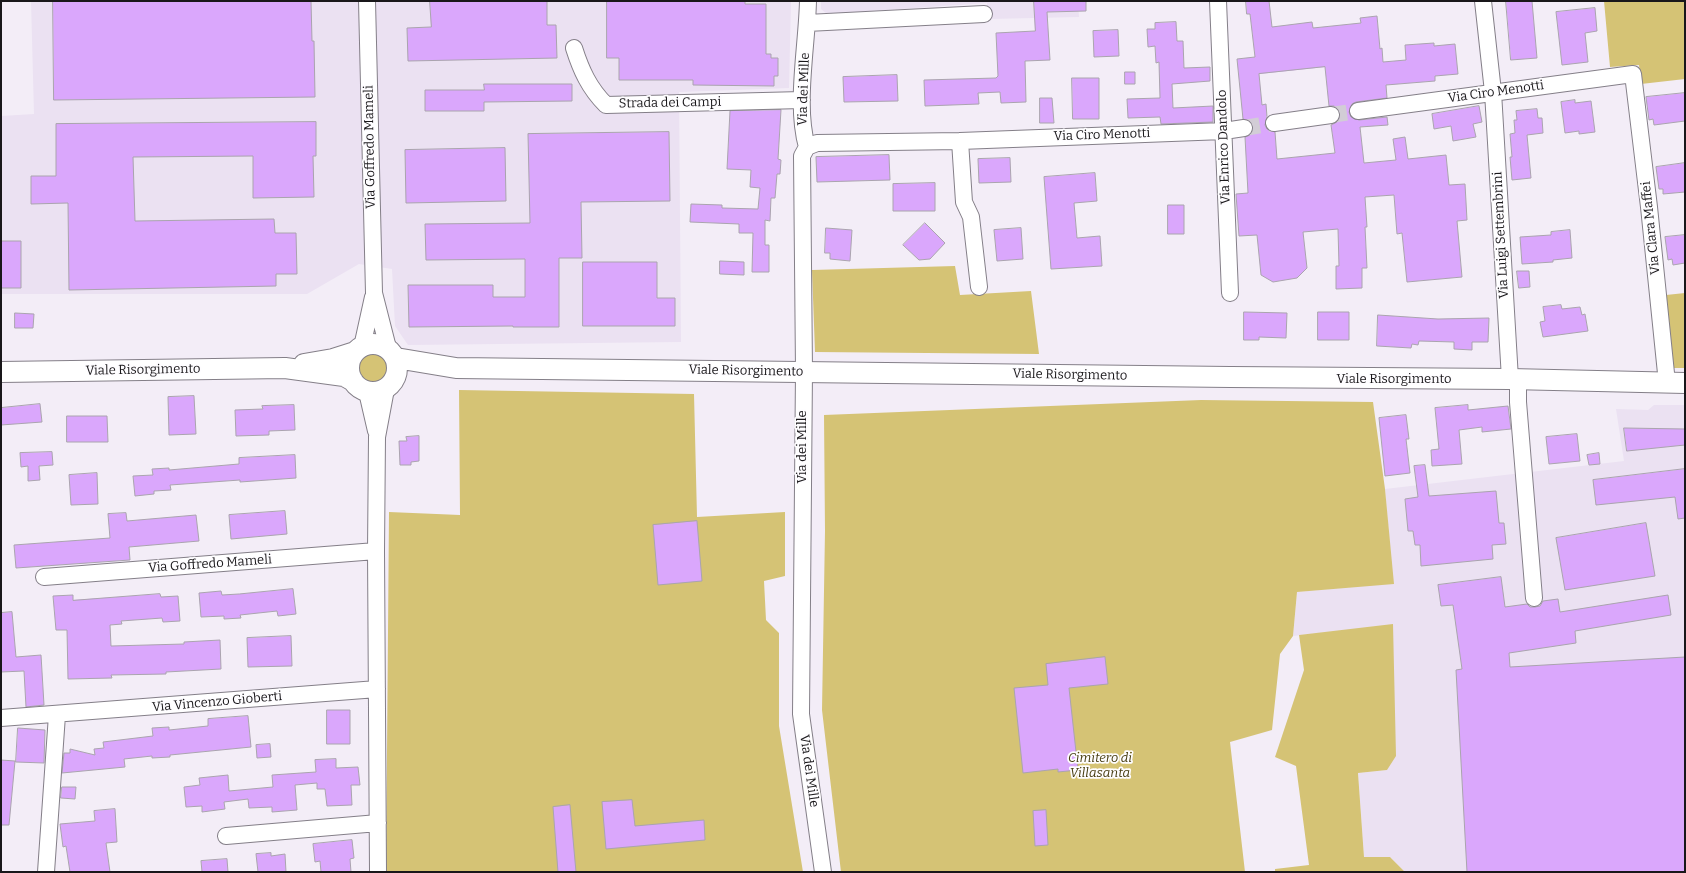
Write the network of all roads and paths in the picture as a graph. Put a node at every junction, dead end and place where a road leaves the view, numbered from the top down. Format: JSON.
{"nodes":[{"id":1,"x":367,"y":1,"type":"edge"},
{"id":2,"x":808,"y":1,"type":"edge"},
{"id":3,"x":1218,"y":1,"type":"edge"},
{"id":4,"x":1483,"y":1,"type":"edge"},
{"id":5,"x":984,"y":14,"type":"dead end"},
{"id":6,"x":807,"y":23,"type":"junction"},
{"id":7,"x":574,"y":48,"type":"dead end"},
{"id":8,"x":1633,"y":74,"type":"joint"},
{"id":9,"x":1493,"y":92,"type":"junction"},
{"id":10,"x":802,"y":100,"type":"junction"},
{"id":11,"x":1358,"y":111,"type":"tunnel mouth"},
{"id":12,"x":1331,"y":115,"type":"tunnel mouth"},
{"id":13,"x":1274,"y":123,"type":"tunnel mouth"},
{"id":14,"x":1244,"y":128,"type":"tunnel mouth"},
{"id":15,"x":1224,"y":130,"type":"junction"},
{"id":16,"x":960,"y":141,"type":"junction"},
{"id":17,"x":807,"y":147,"type":"junction"},
{"id":18,"x":979,"y":287,"type":"dead end"},
{"id":19,"x":374,"y":293,"type":"junction"},
{"id":20,"x":1230,"y":293,"type":"dead end"},
{"id":21,"x":358,"y":350,"type":"junction"},
{"id":22,"x":392,"y":353,"type":"junction"},
{"id":23,"x":285,"y":368,"type":"junction"},
{"id":24,"x":456,"y":368,"type":"junction"},
{"id":25,"x":804,"y":371,"type":"junction"},
{"id":26,"x":1,"y":372,"type":"edge"},
{"id":27,"x":1514,"y":380,"type":"junction"},
{"id":28,"x":1676,"y":383,"type":"edge"},
{"id":29,"x":375,"y":386,"type":"junction"},
{"id":30,"x":376,"y":552,"type":"junction"},
{"id":31,"x":44,"y":577,"type":"dead end"},
{"id":32,"x":1534,"y":598,"type":"dead end"},
{"id":33,"x":376,"y":689,"type":"junction"},
{"id":34,"x":57,"y":715,"type":"junction"},
{"id":35,"x":1,"y":718,"type":"edge"},
{"id":36,"x":378,"y":823,"type":"junction"},
{"id":37,"x":226,"y":836,"type":"dead end"},
{"id":38,"x":46,"y":872,"type":"edge"},
{"id":39,"x":378,"y":872,"type":"edge"},
{"id":40,"x":823,"y":872,"type":"edge"}],
"edges":[{"from":1,"to":19,"type":"street","name":"Via Goffredo Mameli"},
{"from":2,"to":6,"type":"street","name":"Via dei Mille"},
{"from":3,"to":15,"type":"street","name":"Via Enrico Dandolo"},
{"from":4,"to":9,"type":"street","name":"Via Luigi Settembrini"},
{"from":5,"to":6,"type":"street"},
{"from":6,"to":10,"type":"street","name":"Via dei Mille"},
{"from":7,"to":10,"type":"street","name":"Strada dei Campi"},
{"from":8,"to":9,"type":"street","name":"Via Ciro Menotti"},
{"from":8,"to":28,"type":"street","name":"Via Clara Maffei"},
{"from":9,"to":11,"type":"street","name":"Via Ciro Menotti"},
{"from":9,"to":27,"type":"street","name":"Via Luigi Settembrini"},
{"from":10,"to":17,"type":"street","name":"Via dei Mille"},
{"from":12,"to":13,"type":"street"},
{"from":14,"to":15,"type":"street","name":"Via Ciro Menotti"},
{"from":15,"to":16,"type":"street","name":"Via Ciro Menotti"},
{"from":15,"to":20,"type":"street","name":"Via Enrico Dandolo"},
{"from":16,"to":17,"type":"street","name":"Via Ciro Menotti"},
{"from":16,"to":18,"type":"street"},
{"from":17,"to":25,"type":"street","name":"Via dei Mille"},
{"from":19,"to":21,"type":"street","name":"Via Goffredo Mameli"},
{"from":19,"to":22,"type":"street","name":"Via Goffredo Mameli"},
{"from":21,"to":22,"type":"street"},
{"from":21,"to":23,"type":"street","name":"Viale Risorgimento"},
{"from":21,"to":29,"type":"street"},
{"from":22,"to":24,"type":"street","name":"Viale Risorgimento"},
{"from":22,"to":29,"type":"street"},
{"from":23,"to":26,"type":"street","name":"Viale Risorgimento"},
{"from":23,"to":29,"type":"street","name":"Viale Risorgimento"},
{"from":24,"to":25,"type":"street","name":"Viale Risorgimento"},
{"from":24,"to":29,"type":"street","name":"Viale Risorgimento"},
{"from":25,"to":27,"type":"street","name":"Viale Risorgimento"},
{"from":25,"to":40,"type":"street","name":"Via dei Mille"},
{"from":27,"to":28,"type":"street","name":"Viale Risorgimento"},
{"from":27,"to":32,"type":"street","name":"Via Luigi Settembrini"},
{"from":29,"to":30,"type":"street"},
{"from":30,"to":31,"type":"street","name":"Via Goffredo Mameli"},
{"from":30,"to":33,"type":"street"},
{"from":33,"to":34,"type":"street","name":"Via Vincenzo Gioberti"},
{"from":33,"to":36,"type":"street"},
{"from":34,"to":35,"type":"street","name":"Via Vincenzo Gioberti"},
{"from":34,"to":38,"type":"street"},
{"from":36,"to":37,"type":"street"},
{"from":36,"to":39,"type":"street"}]}
